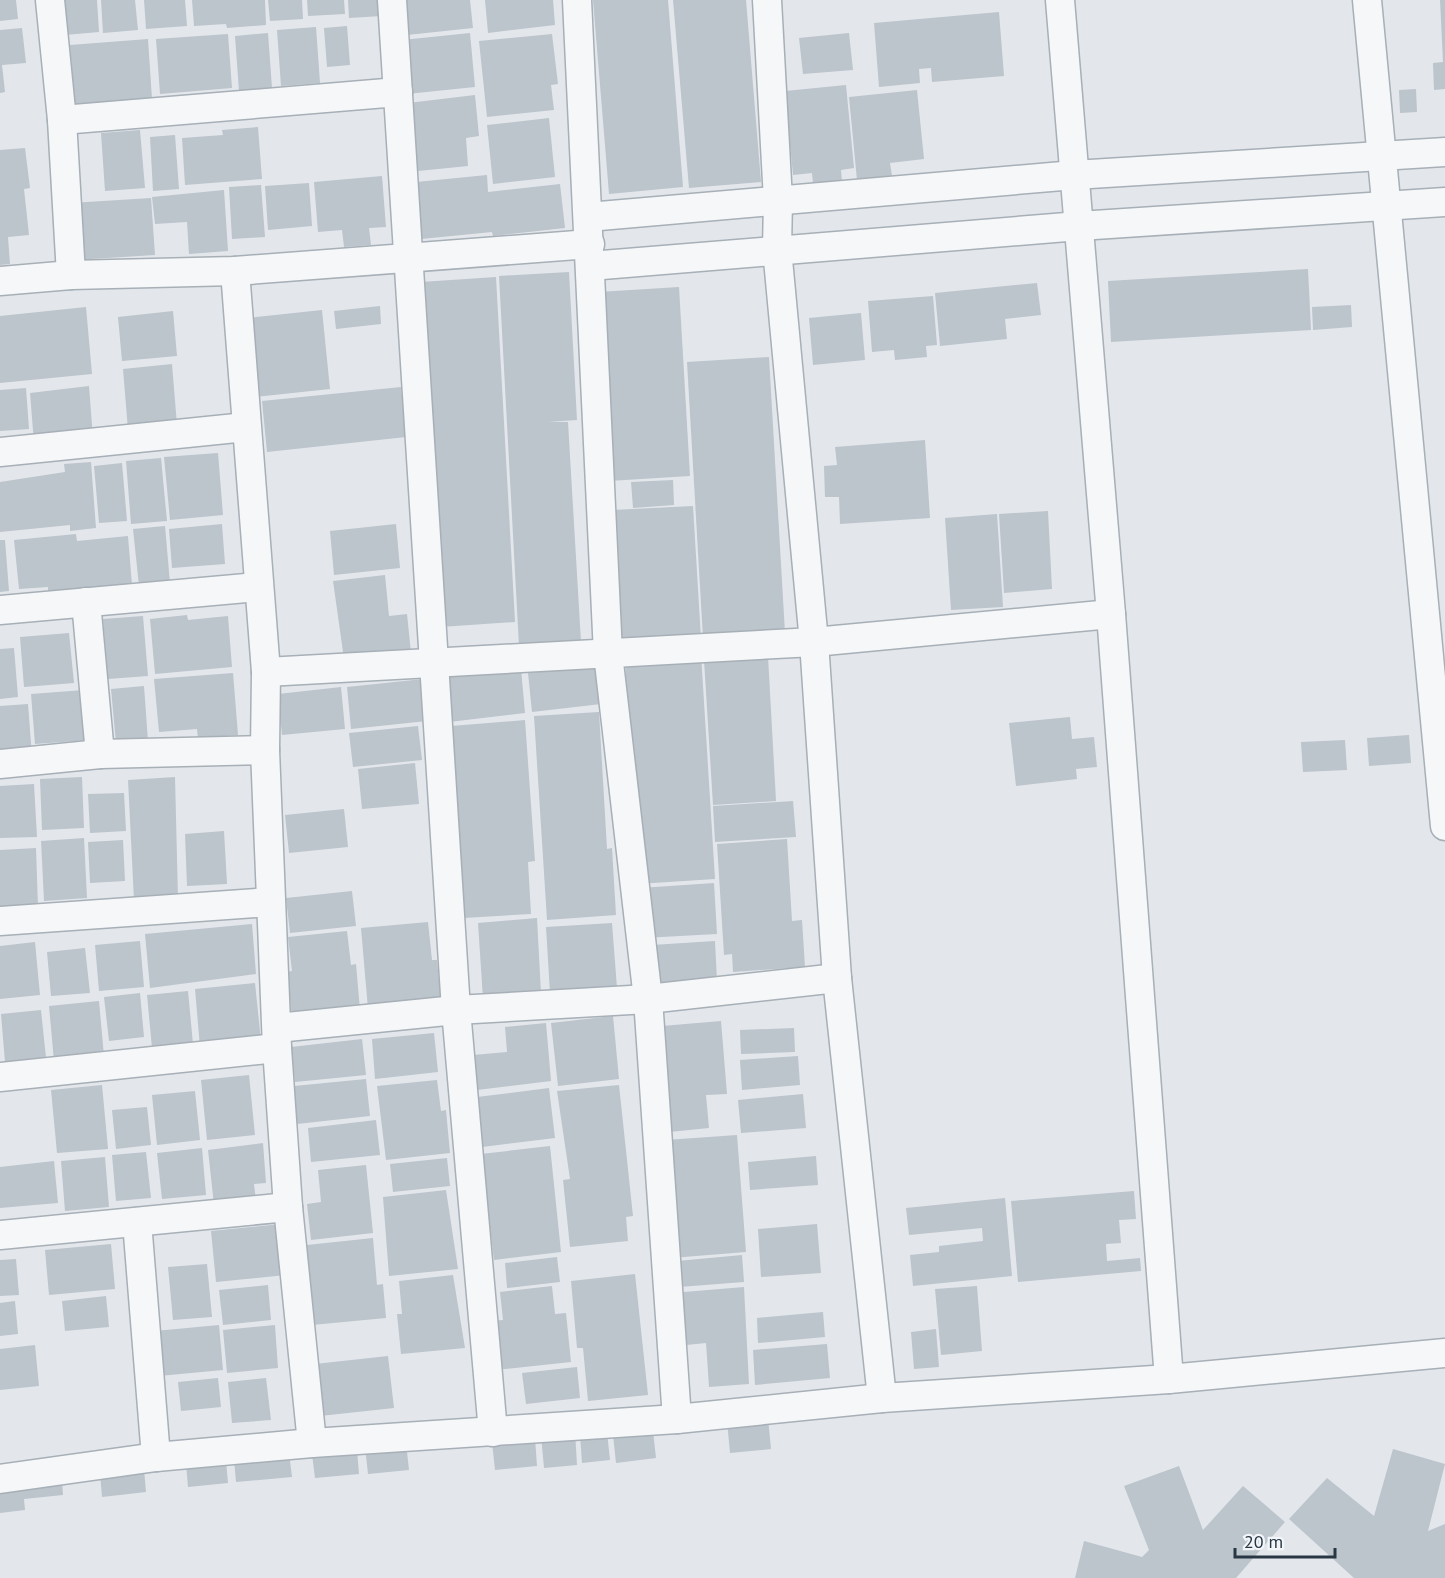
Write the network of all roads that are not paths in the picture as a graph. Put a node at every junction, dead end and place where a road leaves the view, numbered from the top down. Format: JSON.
{"nodes":[{"id":1,"x":50,"y":0,"type":"edge"},
{"id":2,"x":392,"y":0,"type":"edge"},
{"id":3,"x":577,"y":0,"type":"edge"},
{"id":4,"x":767,"y":0,"type":"edge"},
{"id":5,"x":1060,"y":0,"type":"edge"},
{"id":6,"x":1367,"y":0,"type":"edge"},
{"id":7,"x":398,"y":92,"type":"junction"},
{"id":8,"x":62,"y":120,"type":"junction"},
{"id":9,"x":1445,"y":152,"type":"edge"},
{"id":10,"x":1381,"y":156,"type":"junction"},
{"id":11,"x":1074,"y":174,"type":"junction"},
{"id":12,"x":778,"y":200,"type":"junction"},
{"id":13,"x":1445,"y":202,"type":"edge"},
{"id":14,"x":1385,"y":204,"type":"junction"},
{"id":15,"x":1079,"y":226,"type":"junction"},
{"id":16,"x":590,"y":242,"type":"junction"},
{"id":17,"x":777,"y":249,"type":"junction"},
{"id":18,"x":410,"y":256,"type":"junction"},
{"id":19,"x":235,"y":272,"type":"junction"},
{"id":20,"x":71,"y":275,"type":"junction"},
{"id":21,"x":0,"y":281,"type":"edge"},
{"id":22,"x":246,"y":427,"type":"junction"},
{"id":23,"x":0,"y":452,"type":"edge"},
{"id":24,"x":258,"y":587,"type":"junction"},
{"id":25,"x":86,"y":602,"type":"junction"},
{"id":26,"x":0,"y":610,"type":"edge"},
{"id":27,"x":1111,"y":614,"type":"junction"},
{"id":28,"x":814,"y":642,"type":"junction"},
{"id":29,"x":608,"y":654,"type":"junction"},
{"id":30,"x":433,"y":663,"type":"junction"},
{"id":31,"x":266,"y":672,"type":"junction"},
{"id":32,"x":1441,"y":743,"type":"edge"},
{"id":33,"x":265,"y":750,"type":"junction"},
{"id":34,"x":100,"y":754,"type":"junction"},
{"id":35,"x":0,"y":764,"type":"edge"},
{"id":36,"x":1445,"y":826,"type":"edge"},
{"id":37,"x":270,"y":902,"type":"junction"},
{"id":38,"x":0,"y":921,"type":"edge"},
{"id":39,"x":837,"y":978,"type":"junction"},
{"id":40,"x":648,"y":999,"type":"junction"},
{"id":41,"x":456,"y":1010,"type":"junction"},
{"id":42,"x":277,"y":1038,"type":"junction"},
{"id":43,"x":0,"y":1077,"type":"edge"},
{"id":44,"x":288,"y":1207,"type":"junction"},
{"id":45,"x":137,"y":1222,"type":"junction"},
{"id":46,"x":0,"y":1235,"type":"edge"},
{"id":47,"x":1445,"y":1353,"type":"edge"},
{"id":48,"x":1169,"y":1379,"type":"junction"},
{"id":49,"x":882,"y":1398,"type":"junction"},
{"id":50,"x":677,"y":1419,"type":"junction"},
{"id":51,"x":493,"y":1432,"type":"junction"},
{"id":52,"x":312,"y":1443,"type":"junction"},
{"id":53,"x":156,"y":1457,"type":"junction"},
{"id":54,"x":0,"y":1479,"type":"edge"}],
"edges":[{"from":1,"to":8,"type":"street"},
{"from":2,"to":7,"type":"street"},
{"from":3,"to":16,"type":"street"},
{"from":4,"to":12,"type":"street"},
{"from":5,"to":11,"type":"street"},
{"from":6,"to":10,"type":"street"},
{"from":7,"to":8,"type":"street"},
{"from":7,"to":18,"type":"street"},
{"from":8,"to":20,"type":"street"},
{"from":9,"to":10,"type":"street"},
{"from":10,"to":11,"type":"street"},
{"from":10,"to":14,"type":"street"},
{"from":11,"to":12,"type":"street"},
{"from":11,"to":15,"type":"street"},
{"from":12,"to":16,"type":"street"},
{"from":12,"to":17,"type":"street"},
{"from":13,"to":14,"type":"street"},
{"from":14,"to":15,"type":"street"},
{"from":14,"to":32,"type":"street"},
{"from":15,"to":17,"type":"street"},
{"from":15,"to":27,"type":"street"},
{"from":16,"to":17,"type":"street"},
{"from":16,"to":18,"type":"street"},
{"from":16,"to":29,"type":"street"},
{"from":17,"to":28,"type":"street"},
{"from":18,"to":19,"type":"street"},
{"from":18,"to":30,"type":"street"},
{"from":19,"to":20,"type":"street"},
{"from":19,"to":22,"type":"street"},
{"from":20,"to":21,"type":"street"},
{"from":22,"to":23,"type":"street"},
{"from":22,"to":24,"type":"street"},
{"from":24,"to":25,"type":"street"},
{"from":24,"to":31,"type":"street"},
{"from":25,"to":26,"type":"street"},
{"from":25,"to":34,"type":"street"},
{"from":27,"to":28,"type":"street"},
{"from":27,"to":48,"type":"street"},
{"from":28,"to":29,"type":"street"},
{"from":28,"to":39,"type":"street"},
{"from":29,"to":30,"type":"street"},
{"from":29,"to":40,"type":"street"},
{"from":30,"to":31,"type":"street"},
{"from":30,"to":41,"type":"street"},
{"from":31,"to":33,"type":"street"},
{"from":32,"to":36,"type":"street"},
{"from":33,"to":34,"type":"street"},
{"from":33,"to":37,"type":"street"},
{"from":34,"to":35,"type":"street"},
{"from":37,"to":38,"type":"street"},
{"from":37,"to":42,"type":"street"},
{"from":39,"to":40,"type":"street"},
{"from":39,"to":49,"type":"street"},
{"from":40,"to":41,"type":"street"},
{"from":40,"to":50,"type":"street"},
{"from":41,"to":42,"type":"street"},
{"from":41,"to":51,"type":"street"},
{"from":42,"to":43,"type":"street"},
{"from":42,"to":44,"type":"street"},
{"from":44,"to":45,"type":"street"},
{"from":44,"to":52,"type":"street"},
{"from":45,"to":46,"type":"street"},
{"from":45,"to":53,"type":"street"},
{"from":47,"to":48,"type":"street"},
{"from":48,"to":49,"type":"street"},
{"from":49,"to":50,"type":"street"},
{"from":50,"to":51,"type":"street"},
{"from":51,"to":52,"type":"street"},
{"from":52,"to":53,"type":"street"},
{"from":53,"to":54,"type":"street"}]}
